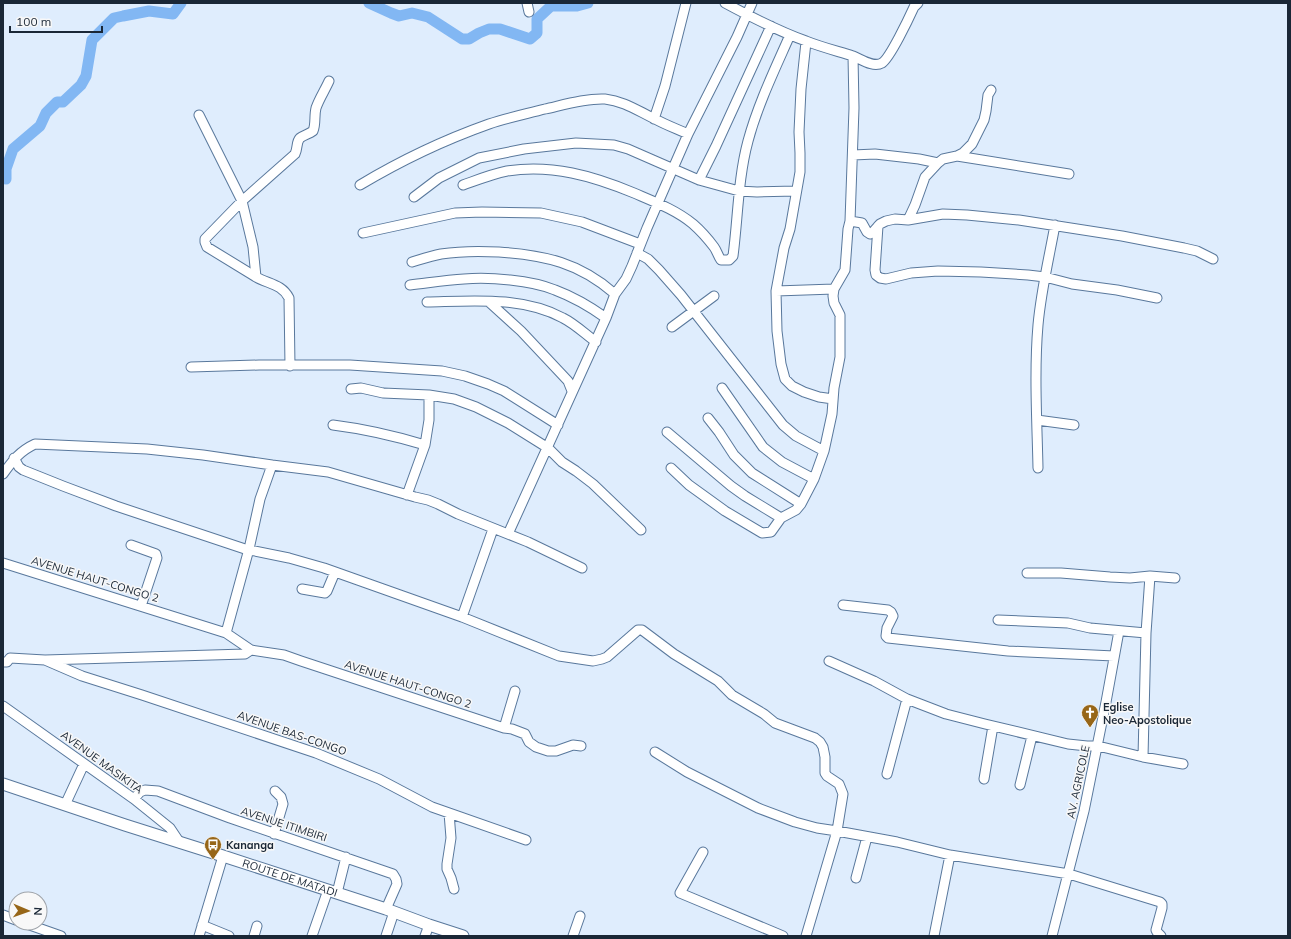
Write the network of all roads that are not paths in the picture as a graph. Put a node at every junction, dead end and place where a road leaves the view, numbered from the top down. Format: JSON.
{"nodes":[{"id":1,"x":686,"y":3,"type":"edge"},
{"id":2,"x":725,"y":3,"type":"edge"},
{"id":3,"x":752,"y":3,"type":"edge"},
{"id":4,"x":918,"y":3,"type":"edge"},
{"id":5,"x":747,"y":15,"type":"junction"},
{"id":6,"x":771,"y":26,"type":"junction"},
{"id":7,"x":790,"y":35,"type":"junction"},
{"id":8,"x":806,"y":42,"type":"junction"},
{"id":9,"x":853,"y":56,"type":"junction"},
{"id":10,"x":329,"y":81,"type":"dead end"},
{"id":11,"x":991,"y":90,"type":"dead end"},
{"id":12,"x":199,"y":115,"type":"dead end"},
{"id":13,"x":654,"y":119,"type":"junction"},
{"id":14,"x":688,"y":134,"type":"junction"},
{"id":15,"x":853,"y":155,"type":"junction"},
{"id":16,"x":956,"y":156,"type":"junction"},
{"id":17,"x":938,"y":163,"type":"junction"},
{"id":18,"x":673,"y":169,"type":"junction"},
{"id":19,"x":1069,"y":174,"type":"dead end"},
{"id":20,"x":699,"y":180,"type":"junction"},
{"id":21,"x":360,"y":185,"type":"dead end"},
{"id":22,"x":463,"y":185,"type":"dead end"},
{"id":23,"x":739,"y":191,"type":"junction"},
{"id":24,"x":796,"y":191,"type":"junction"},
{"id":25,"x":414,"y":197,"type":"dead end"},
{"id":26,"x":242,"y":201,"type":"junction"},
{"id":27,"x":658,"y":203,"type":"junction"},
{"id":28,"x":908,"y":220,"type":"junction"},
{"id":29,"x":850,"y":221,"type":"junction"},
{"id":30,"x":1055,"y":225,"type":"junction"},
{"id":31,"x":878,"y":226,"type":"junction"},
{"id":32,"x":362,"y":233,"type":"dead end"},
{"id":33,"x":639,"y":248,"type":"junction"},
{"id":34,"x":1213,"y":259,"type":"dead end"},
{"id":35,"x":412,"y":262,"type":"dead end"},
{"id":36,"x":256,"y":277,"type":"junction"},
{"id":37,"x":1045,"y":277,"type":"junction"},
{"id":38,"x":410,"y":285,"type":"dead end"},
{"id":39,"x":834,"y":289,"type":"junction"},
{"id":40,"x":776,"y":291,"type":"junction"},
{"id":41,"x":615,"y":294,"type":"junction"},
{"id":42,"x":714,"y":296,"type":"dead end"},
{"id":43,"x":1157,"y":298,"type":"dead end"},
{"id":44,"x":427,"y":302,"type":"dead end"},
{"id":45,"x":489,"y":302,"type":"junction"},
{"id":46,"x":694,"y":312,"type":"junction"},
{"id":47,"x":606,"y":318,"type":"junction"},
{"id":48,"x":672,"y":327,"type":"dead end"},
{"id":49,"x":596,"y":342,"type":"junction"},
{"id":50,"x":290,"y":366,"type":"junction"},
{"id":51,"x":191,"y":367,"type":"dead end"},
{"id":52,"x":722,"y":388,"type":"dead end"},
{"id":53,"x":350,"y":389,"type":"dead end"},
{"id":54,"x":572,"y":391,"type":"junction"},
{"id":55,"x":429,"y":395,"type":"junction"},
{"id":56,"x":833,"y":400,"type":"junction"},
{"id":57,"x":708,"y":418,"type":"dead end"},
{"id":58,"x":1038,"y":420,"type":"junction"},
{"id":59,"x":333,"y":425,"type":"dead end"},
{"id":60,"x":558,"y":425,"type":"junction"},
{"id":61,"x":1074,"y":425,"type":"dead end"},
{"id":62,"x":668,"y":432,"type":"dead end"},
{"id":63,"x":425,"y":445,"type":"junction"},
{"id":64,"x":548,"y":448,"type":"junction"},
{"id":65,"x":824,"y":451,"type":"junction"},
{"id":66,"x":14,"y":458,"type":"junction"},
{"id":67,"x":272,"y":465,"type":"junction"},
{"id":68,"x":671,"y":468,"type":"dead end"},
{"id":69,"x":1038,"y":468,"type":"dead end"},
{"id":70,"x":3,"y":474,"type":"edge"},
{"id":71,"x":814,"y":479,"type":"junction"},
{"id":72,"x":408,"y":495,"type":"junction"},
{"id":73,"x":801,"y":504,"type":"junction"},
{"id":74,"x":781,"y":518,"type":"junction"},
{"id":75,"x":493,"y":529,"type":"junction"},
{"id":76,"x":641,"y":530,"type":"dead end"},
{"id":77,"x":508,"y":534,"type":"junction"},
{"id":78,"x":131,"y":545,"type":"dead end"},
{"id":79,"x":249,"y":550,"type":"junction"},
{"id":80,"x":3,"y":563,"type":"edge"},
{"id":81,"x":582,"y":568,"type":"dead end"},
{"id":82,"x":335,"y":572,"type":"junction"},
{"id":83,"x":1027,"y":573,"type":"dead end"},
{"id":84,"x":1150,"y":576,"type":"junction"},
{"id":85,"x":1175,"y":578,"type":"dead end"},
{"id":86,"x":302,"y":589,"type":"dead end"},
{"id":87,"x":843,"y":605,"type":"dead end"},
{"id":88,"x":140,"y":606,"type":"junction"},
{"id":89,"x":462,"y":617,"type":"junction"},
{"id":90,"x":998,"y":620,"type":"dead end"},
{"id":91,"x":1119,"y":631,"type":"junction"},
{"id":92,"x":226,"y":633,"type":"junction"},
{"id":93,"x":1146,"y":633,"type":"junction"},
{"id":94,"x":250,"y":650,"type":"junction"},
{"id":95,"x":1114,"y":656,"type":"junction"},
{"id":96,"x":5,"y":657,"type":"edge"},
{"id":97,"x":45,"y":660,"type":"junction"},
{"id":98,"x":829,"y":661,"type":"dead end"},
{"id":99,"x":515,"y":691,"type":"dead end"},
{"id":100,"x":907,"y":699,"type":"junction"},
{"id":101,"x":3,"y":706,"type":"edge"},
{"id":102,"x":993,"y":726,"type":"junction"},
{"id":103,"x":504,"y":728,"type":"junction"},
{"id":104,"x":1032,"y":736,"type":"junction"},
{"id":105,"x":581,"y":746,"type":"dead end"},
{"id":106,"x":1098,"y":746,"type":"junction"},
{"id":107,"x":655,"y":752,"type":"dead end"},
{"id":108,"x":1143,"y":757,"type":"junction"},
{"id":109,"x":84,"y":764,"type":"junction"},
{"id":110,"x":1182,"y":764,"type":"dead end"},
{"id":111,"x":887,"y":774,"type":"dead end"},
{"id":112,"x":984,"y":779,"type":"dead end"},
{"id":113,"x":3,"y":784,"type":"edge"},
{"id":114,"x":1020,"y":785,"type":"dead end"},
{"id":115,"x":275,"y":791,"type":"dead end"},
{"id":116,"x":134,"y":799,"type":"junction"},
{"id":117,"x":65,"y":805,"type":"junction"},
{"id":118,"x":450,"y":813,"type":"junction"},
{"id":119,"x":837,"y":831,"type":"junction"},
{"id":120,"x":274,"y":834,"type":"junction"},
{"id":121,"x":867,"y":837,"type":"junction"},
{"id":122,"x":526,"y":840,"type":"dead end"},
{"id":123,"x":180,"y":843,"type":"junction"},
{"id":124,"x":703,"y":852,"type":"dead end"},
{"id":125,"x":950,"y":855,"type":"junction"},
{"id":126,"x":223,"y":856,"type":"junction"},
{"id":127,"x":346,"y":857,"type":"junction"},
{"id":128,"x":1069,"y":874,"type":"junction"},
{"id":129,"x":856,"y":878,"type":"dead end"},
{"id":130,"x":454,"y":889,"type":"dead end"},
{"id":131,"x":333,"y":892,"type":"junction"},
{"id":132,"x":390,"y":911,"type":"junction"},
{"id":133,"x":580,"y":916,"type":"dead end"},
{"id":134,"x":202,"y":925,"type":"junction"},
{"id":135,"x":257,"y":926,"type":"dead end"},
{"id":136,"x":47,"y":931,"type":"edge"},
{"id":137,"x":427,"y":931,"type":"edge"},
{"id":138,"x":61,"y":936,"type":"edge"},
{"id":139,"x":199,"y":936,"type":"edge"},
{"id":140,"x":229,"y":936,"type":"edge"},
{"id":141,"x":254,"y":936,"type":"edge"},
{"id":142,"x":312,"y":936,"type":"edge"},
{"id":143,"x":386,"y":936,"type":"edge"},
{"id":144,"x":462,"y":936,"type":"edge"},
{"id":145,"x":572,"y":936,"type":"edge"},
{"id":146,"x":783,"y":936,"type":"edge"},
{"id":147,"x":806,"y":936,"type":"edge"},
{"id":148,"x":934,"y":936,"type":"edge"},
{"id":149,"x":1052,"y":936,"type":"edge"},
{"id":150,"x":1161,"y":936,"type":"edge"}],
"edges":[{"from":1,"to":13,"type":"street"},
{"from":2,"to":5,"type":"street"},
{"from":3,"to":5,"type":"street"},
{"from":4,"to":9,"type":"street"},
{"from":5,"to":6,"type":"street"},
{"from":5,"to":14,"type":"street"},
{"from":6,"to":7,"type":"street"},
{"from":6,"to":20,"type":"street"},
{"from":7,"to":8,"type":"street"},
{"from":7,"to":23,"type":"street"},
{"from":8,"to":9,"type":"street"},
{"from":8,"to":24,"type":"street"},
{"from":9,"to":15,"type":"street"},
{"from":10,"to":26,"type":"street"},
{"from":11,"to":16,"type":"street"},
{"from":12,"to":26,"type":"street"},
{"from":13,"to":14,"type":"street"},
{"from":13,"to":21,"type":"street"},
{"from":14,"to":18,"type":"street"},
{"from":15,"to":17,"type":"street"},
{"from":15,"to":29,"type":"street"},
{"from":16,"to":17,"type":"street"},
{"from":16,"to":19,"type":"street"},
{"from":17,"to":28,"type":"street"},
{"from":18,"to":20,"type":"street"},
{"from":18,"to":25,"type":"street"},
{"from":18,"to":27,"type":"street"},
{"from":20,"to":23,"type":"street"},
{"from":22,"to":27,"type":"street"},
{"from":23,"to":24,"type":"street"},
{"from":23,"to":27,"type":"street"},
{"from":24,"to":40,"type":"street"},
{"from":26,"to":36,"type":"street"},
{"from":26,"to":36,"type":"street"},
{"from":27,"to":33,"type":"street"},
{"from":28,"to":30,"type":"street"},
{"from":28,"to":31,"type":"street"},
{"from":29,"to":31,"type":"street"},
{"from":29,"to":39,"type":"street"},
{"from":30,"to":34,"type":"street"},
{"from":30,"to":37,"type":"street"},
{"from":31,"to":37,"type":"street"},
{"from":32,"to":33,"type":"street"},
{"from":33,"to":41,"type":"street"},
{"from":33,"to":46,"type":"street"},
{"from":35,"to":41,"type":"street"},
{"from":36,"to":50,"type":"street"},
{"from":37,"to":43,"type":"street"},
{"from":37,"to":58,"type":"street"},
{"from":38,"to":47,"type":"street"},
{"from":39,"to":40,"type":"street"},
{"from":39,"to":56,"type":"street"},
{"from":40,"to":56,"type":"street"},
{"from":41,"to":47,"type":"street"},
{"from":42,"to":46,"type":"street"},
{"from":44,"to":45,"type":"street"},
{"from":45,"to":49,"type":"street"},
{"from":45,"to":54,"type":"street"},
{"from":46,"to":48,"type":"street"},
{"from":46,"to":65,"type":"street"},
{"from":47,"to":49,"type":"street"},
{"from":49,"to":54,"type":"street"},
{"from":50,"to":51,"type":"street"},
{"from":50,"to":60,"type":"street"},
{"from":52,"to":71,"type":"street"},
{"from":53,"to":55,"type":"street"},
{"from":54,"to":60,"type":"street"},
{"from":55,"to":63,"type":"street"},
{"from":55,"to":64,"type":"street"},
{"from":56,"to":65,"type":"street"},
{"from":57,"to":73,"type":"street"},
{"from":58,"to":61,"type":"street"},
{"from":58,"to":69,"type":"street"},
{"from":59,"to":63,"type":"street"},
{"from":60,"to":64,"type":"street"},
{"from":62,"to":74,"type":"street"},
{"from":63,"to":72,"type":"street"},
{"from":64,"to":76,"type":"street"},
{"from":64,"to":77,"type":"street"},
{"from":65,"to":71,"type":"street"},
{"from":66,"to":67,"type":"street"},
{"from":66,"to":70,"type":"street"},
{"from":66,"to":79,"type":"street"},
{"from":67,"to":72,"type":"street"},
{"from":67,"to":79,"type":"street"},
{"from":68,"to":74,"type":"street"},
{"from":71,"to":73,"type":"street"},
{"from":72,"to":75,"type":"street"},
{"from":73,"to":74,"type":"street"},
{"from":75,"to":77,"type":"street"},
{"from":75,"to":89,"type":"street"},
{"from":77,"to":81,"type":"street"},
{"from":78,"to":88,"type":"street"},
{"from":79,"to":82,"type":"street"},
{"from":79,"to":92,"type":"street"},
{"from":80,"to":88,"type":"street","name":"AVENUE HAUT-CONGO 2"},
{"from":82,"to":86,"type":"street"},
{"from":82,"to":89,"type":"street"},
{"from":83,"to":84,"type":"street"},
{"from":84,"to":85,"type":"street"},
{"from":84,"to":93,"type":"street"},
{"from":87,"to":95,"type":"street"},
{"from":88,"to":92,"type":"street","name":"AVENUE HAUT-CONGO 2"},
{"from":89,"to":119,"type":"street"},
{"from":90,"to":91,"type":"street"},
{"from":91,"to":93,"type":"street"},
{"from":91,"to":95,"type":"street","name":"AV. AGRICOLE"},
{"from":92,"to":94,"type":"street","name":"AVENUE HAUT-CONGO 2"},
{"from":93,"to":108,"type":"street"},
{"from":94,"to":97,"type":"street"},
{"from":94,"to":103,"type":"street","name":"AVENUE HAUT-CONGO 2"},
{"from":95,"to":106,"type":"street","name":"AV. AGRICOLE"},
{"from":96,"to":97,"type":"street"},
{"from":97,"to":118,"type":"street","name":"AVENUE BAS-CONGO"},
{"from":98,"to":100,"type":"street"},
{"from":99,"to":103,"type":"street"},
{"from":100,"to":102,"type":"street"},
{"from":100,"to":111,"type":"street"},
{"from":101,"to":109,"type":"street","name":"AVENUE MASIKITA"},
{"from":102,"to":104,"type":"street"},
{"from":102,"to":112,"type":"street"},
{"from":103,"to":105,"type":"street","name":"AVENUE HAUT-CONGO 2"},
{"from":104,"to":106,"type":"street"},
{"from":104,"to":114,"type":"street"},
{"from":106,"to":108,"type":"street"},
{"from":106,"to":128,"type":"street","name":"AV. AGRICOLE"},
{"from":107,"to":119,"type":"street"},
{"from":108,"to":110,"type":"street"},
{"from":109,"to":116,"type":"street","name":"AVENUE MASIKITA"},
{"from":109,"to":117,"type":"street"},
{"from":113,"to":117,"type":"main road","name":"ROUTE DE MATADI"},
{"from":115,"to":120,"type":"street"},
{"from":116,"to":120,"type":"street","name":"AVENUE ITIMBIRI"},
{"from":116,"to":123,"type":"street","name":"AVENUE MASIKITA"},
{"from":117,"to":123,"type":"main road","name":"ROUTE DE MATADI"},
{"from":118,"to":122,"type":"street","name":"AVENUE BAS-CONGO"},
{"from":118,"to":130,"type":"street"},
{"from":119,"to":121,"type":"street"},
{"from":119,"to":147,"type":"street"},
{"from":120,"to":127,"type":"street","name":"AVENUE ITIMBIRI"},
{"from":121,"to":125,"type":"street"},
{"from":121,"to":129,"type":"street"},
{"from":123,"to":126,"type":"main road","name":"ROUTE DE MATADI"},
{"from":124,"to":146,"type":"street"},
{"from":125,"to":128,"type":"street"},
{"from":125,"to":148,"type":"street"},
{"from":126,"to":131,"type":"main road","name":"ROUTE DE MATADI"},
{"from":126,"to":134,"type":"street"},
{"from":127,"to":131,"type":"street"},
{"from":127,"to":132,"type":"street","name":"AVENUE ITIMBIRI"},
{"from":128,"to":149,"type":"street","name":"AV. AGRICOLE"},
{"from":128,"to":150,"type":"street"},
{"from":131,"to":132,"type":"main road","name":"ROUTE DE MATADI"},
{"from":131,"to":142,"type":"street"},
{"from":132,"to":137,"type":"main road","name":"ROUTE DE MATADI"},
{"from":132,"to":143,"type":"street","name":"AVENUE ITIMBIRI"},
{"from":133,"to":145,"type":"street"},
{"from":134,"to":139,"type":"street"},
{"from":134,"to":140,"type":"street"},
{"from":135,"to":141,"type":"street"},
{"from":136,"to":138,"type":"street"},
{"from":137,"to":144,"type":"main road","name":"ROUTE DE MATADI"}]}
